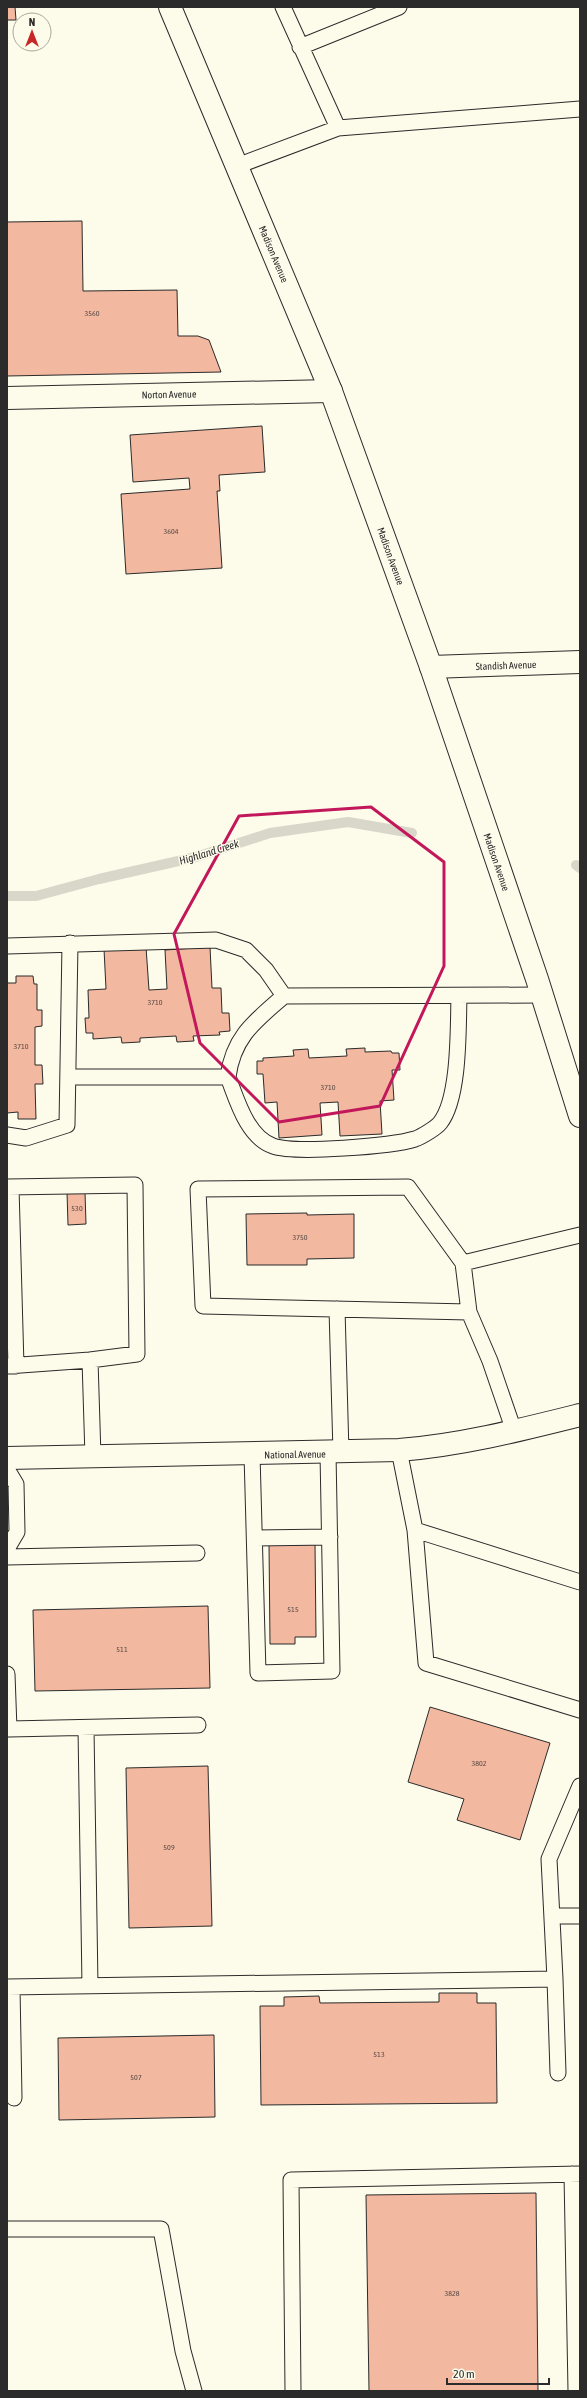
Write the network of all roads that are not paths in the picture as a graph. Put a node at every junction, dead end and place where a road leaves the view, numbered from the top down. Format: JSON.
{"nodes":[{"id":1,"x":170,"y":7,"type":"edge"},
{"id":2,"x":283,"y":7,"type":"edge"},
{"id":3,"x":399,"y":7,"type":"edge"},
{"id":4,"x":300,"y":47,"type":"junction"},
{"id":5,"x":580,"y":109,"type":"edge"},
{"id":6,"x":338,"y":128,"type":"junction"},
{"id":7,"x":237,"y":166,"type":"junction"},
{"id":8,"x":331,"y":391,"type":"junction"},
{"id":9,"x":7,"y":398,"type":"edge"},
{"id":10,"x":580,"y":662,"type":"edge"},
{"id":11,"x":431,"y":667,"type":"junction"},
{"id":12,"x":70,"y":944,"type":"junction"},
{"id":13,"x":7,"y":946,"type":"edge"},
{"id":14,"x":541,"y":995,"type":"junction"},
{"id":15,"x":284,"y":996,"type":"junction"},
{"id":16,"x":459,"y":996,"type":"junction"},
{"id":17,"x":68,"y":1077,"type":"junction"},
{"id":18,"x":228,"y":1077,"type":"junction"},
{"id":19,"x":580,"y":1116,"type":"edge"},
{"id":20,"x":7,"y":1135,"type":"edge"},
{"id":21,"x":9,"y":1187,"type":"edge"},
{"id":22,"x":580,"y":1235,"type":"edge"},
{"id":23,"x":463,"y":1263,"type":"junction"},
{"id":24,"x":337,"y":1309,"type":"junction"},
{"id":25,"x":469,"y":1312,"type":"junction"},
{"id":26,"x":90,"y":1360,"type":"junction"},
{"id":27,"x":11,"y":1366,"type":"edge"},
{"id":28,"x":580,"y":1414,"type":"edge"},
{"id":29,"x":514,"y":1431,"type":"junction"},
{"id":30,"x":399,"y":1450,"type":"junction"},
{"id":31,"x":334,"y":1453,"type":"junction"},
{"id":32,"x":252,"y":1454,"type":"junction"},
{"id":33,"x":93,"y":1457,"type":"junction"},
{"id":34,"x":7,"y":1458,"type":"edge"},
{"id":35,"x":7,"y":1469,"type":"edge"},
{"id":36,"x":415,"y":1530,"type":"junction"},
{"id":37,"x":330,"y":1537,"type":"junction"},
{"id":38,"x":255,"y":1538,"type":"junction"},
{"id":39,"x":7,"y":1549,"type":"edge"},
{"id":40,"x":197,"y":1553,"type":"dead end"},
{"id":41,"x":7,"y":1558,"type":"edge"},
{"id":42,"x":580,"y":1582,"type":"edge"},
{"id":43,"x":7,"y":1674,"type":"edge"},
{"id":44,"x":580,"y":1710,"type":"edge"},
{"id":45,"x":198,"y":1725,"type":"dead end"},
{"id":46,"x":86,"y":1728,"type":"junction"},
{"id":47,"x":8,"y":1729,"type":"edge"},
{"id":48,"x":580,"y":1786,"type":"edge"},
{"id":49,"x":552,"y":1916,"type":"junction"},
{"id":50,"x":580,"y":1916,"type":"edge"},
{"id":51,"x":555,"y":1979,"type":"junction"},
{"id":52,"x":90,"y":1986,"type":"junction"},
{"id":53,"x":9,"y":1987,"type":"edge"},
{"id":54,"x":558,"y":2073,"type":"dead end"},
{"id":55,"x":14,"y":2098,"type":"dead end"},
{"id":56,"x":576,"y":2174,"type":"edge"},
{"id":57,"x":7,"y":2229,"type":"edge"},
{"id":58,"x":194,"y":2391,"type":"edge"},
{"id":59,"x":293,"y":2391,"type":"edge"},
{"id":60,"x":576,"y":2391,"type":"edge"}],
"edges":[{"from":1,"to":7,"type":"main road","name":"Madison Avenue"},
{"from":2,"to":4,"type":"lane"},
{"from":3,"to":4,"type":"lane"},
{"from":4,"to":6,"type":"lane"},
{"from":5,"to":6,"type":"lane"},
{"from":6,"to":7,"type":"lane"},
{"from":7,"to":8,"type":"main road","name":"Madison Avenue"},
{"from":8,"to":9,"type":"main road","name":"Norton Avenue"},
{"from":8,"to":11,"type":"main road","name":"Madison Avenue"},
{"from":10,"to":11,"type":"main road","name":"Standish Avenue"},
{"from":11,"to":14,"type":"main road","name":"Madison Avenue"},
{"from":12,"to":13,"type":"lane"},
{"from":12,"to":15,"type":"lane"},
{"from":12,"to":17,"type":"lane"},
{"from":14,"to":16,"type":"lane"},
{"from":14,"to":19,"type":"main road","name":"Madison Avenue"},
{"from":15,"to":16,"type":"lane"},
{"from":15,"to":18,"type":"lane"},
{"from":16,"to":18,"type":"lane"},
{"from":17,"to":18,"type":"lane"},
{"from":17,"to":20,"type":"lane"},
{"from":21,"to":26,"type":"lane"},
{"from":21,"to":27,"type":"lane"},
{"from":22,"to":23,"type":"lane"},
{"from":23,"to":24,"type":"lane"},
{"from":23,"to":25,"type":"lane"},
{"from":24,"to":25,"type":"lane"},
{"from":24,"to":31,"type":"lane"},
{"from":25,"to":29,"type":"lane"},
{"from":26,"to":27,"type":"lane"},
{"from":26,"to":33,"type":"lane"},
{"from":28,"to":29,"type":"main road","name":"National Avenue"},
{"from":29,"to":30,"type":"main road","name":"National Avenue"},
{"from":30,"to":31,"type":"main road","name":"National Avenue"},
{"from":30,"to":36,"type":"lane"},
{"from":31,"to":32,"type":"main road","name":"National Avenue"},
{"from":31,"to":37,"type":"lane"},
{"from":32,"to":33,"type":"main road","name":"National Avenue"},
{"from":32,"to":38,"type":"lane"},
{"from":33,"to":34,"type":"main road","name":"National Avenue"},
{"from":35,"to":39,"type":"lane"},
{"from":36,"to":42,"type":"lane"},
{"from":36,"to":44,"type":"lane"},
{"from":37,"to":38,"type":"lane"},
{"from":37,"to":38,"type":"lane"},
{"from":40,"to":41,"type":"lane"},
{"from":43,"to":47,"type":"lane"},
{"from":45,"to":46,"type":"lane"},
{"from":46,"to":47,"type":"lane"},
{"from":46,"to":52,"type":"lane"},
{"from":48,"to":49,"type":"lane"},
{"from":49,"to":50,"type":"lane"},
{"from":49,"to":51,"type":"lane"},
{"from":51,"to":52,"type":"lane"},
{"from":51,"to":54,"type":"lane"},
{"from":52,"to":53,"type":"lane"},
{"from":53,"to":55,"type":"lane"},
{"from":56,"to":59,"type":"lane"},
{"from":56,"to":60,"type":"lane"},
{"from":57,"to":58,"type":"lane"}]}
